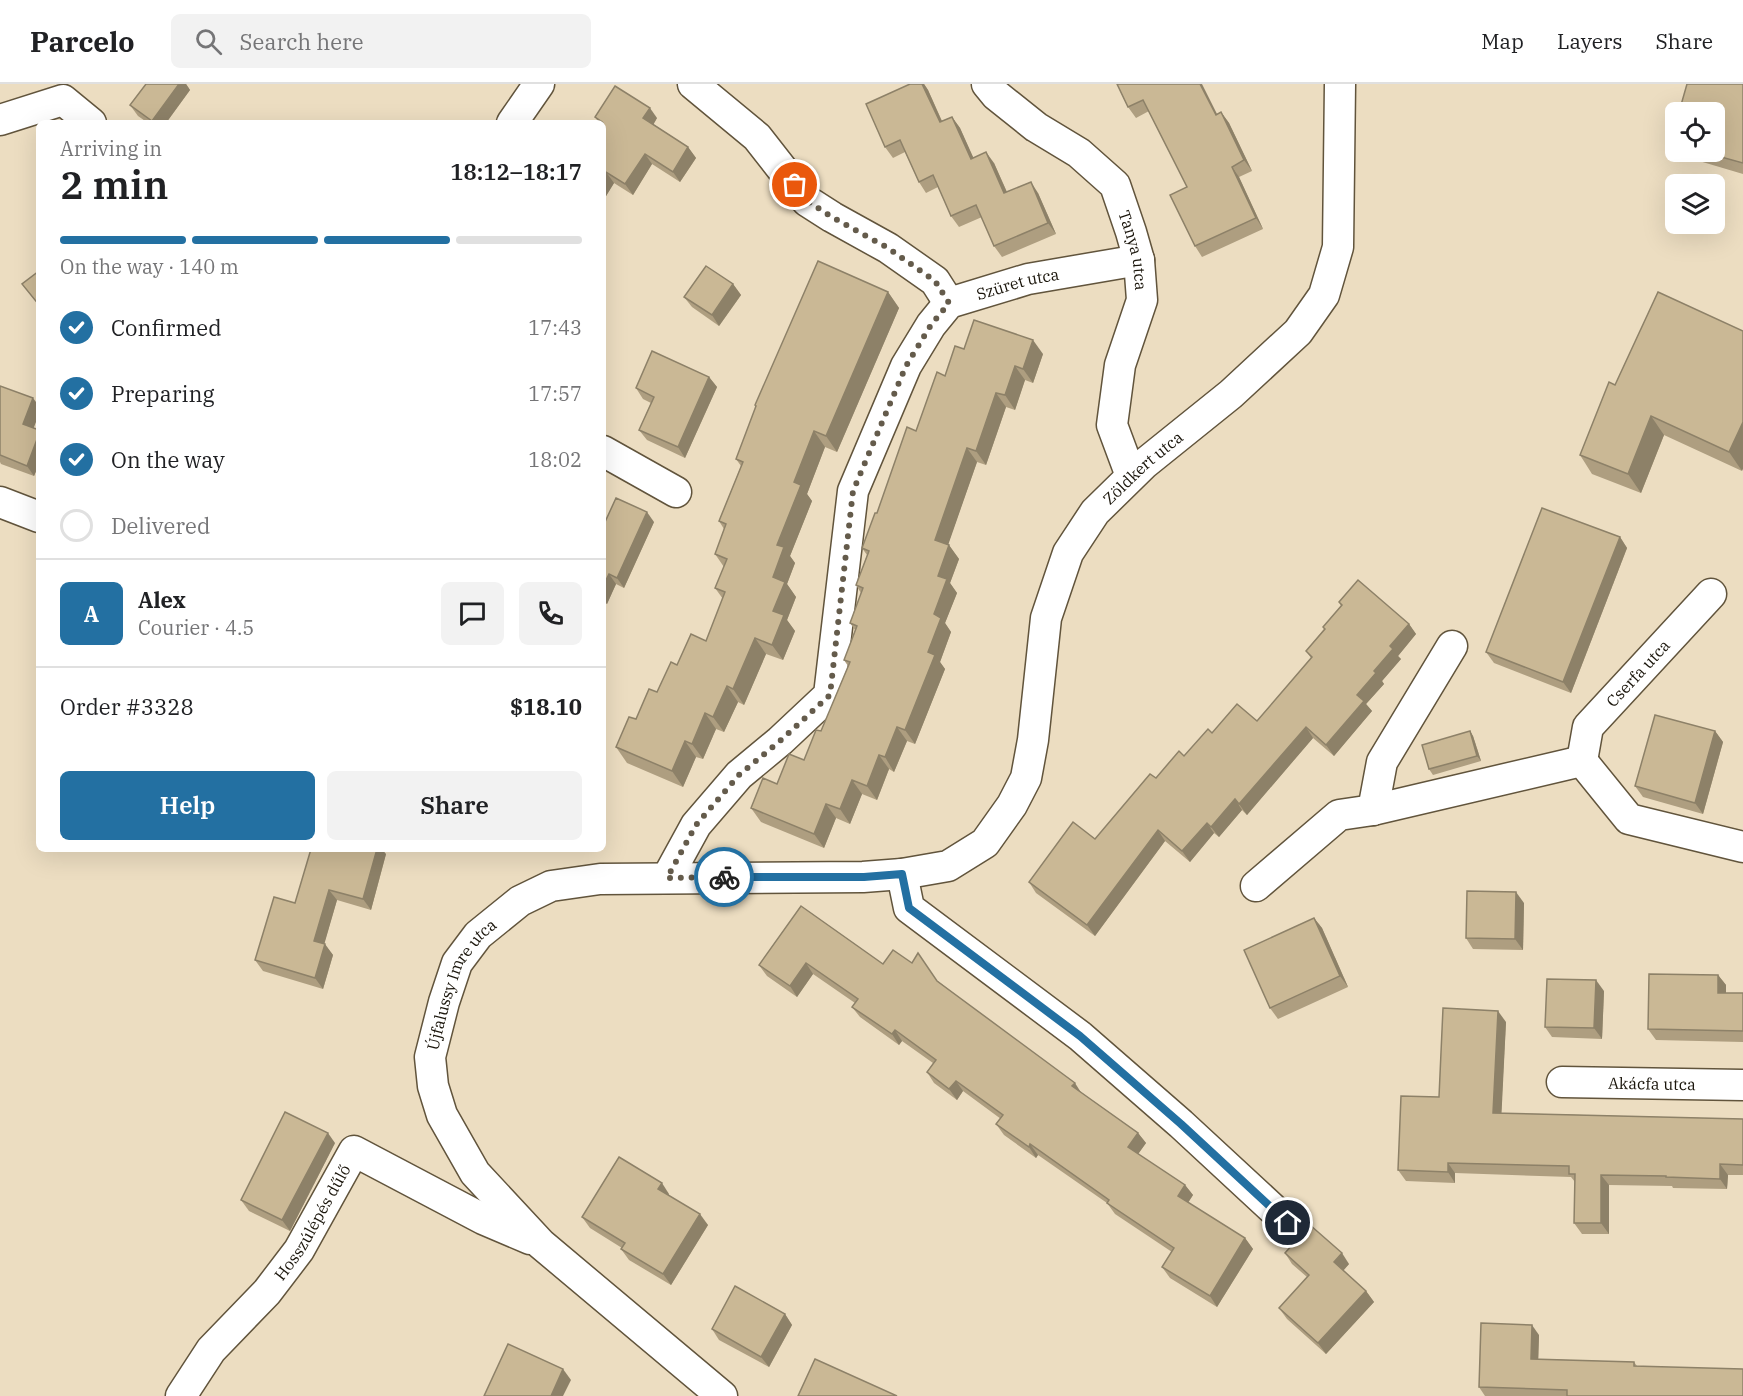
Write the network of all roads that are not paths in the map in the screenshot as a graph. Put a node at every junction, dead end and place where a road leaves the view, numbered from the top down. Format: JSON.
{"nodes":[{"id":1,"x":539,"y":84,"type":"edge"},
{"id":2,"x":693,"y":84,"type":"edge"},
{"id":3,"x":987,"y":84,"type":"edge"},
{"id":4,"x":1340,"y":84,"type":"edge"},
{"id":5,"x":0,"y":120,"type":"edge"},
{"id":6,"x":87,"y":120,"type":"edge"},
{"id":7,"x":514,"y":120,"type":"edge"},
{"id":8,"x":1139,"y":260,"type":"junction"},
{"id":9,"x":949,"y":303,"type":"junction"},
{"id":10,"x":606,"y":453,"type":"edge"},
{"id":11,"x":1131,"y":476,"type":"junction"},
{"id":12,"x":676,"y":492,"type":"dead end"},
{"id":13,"x":0,"y":502,"type":"edge"},
{"id":14,"x":36,"y":516,"type":"edge"},
{"id":15,"x":1711,"y":594,"type":"dead end"},
{"id":16,"x":1452,"y":646,"type":"dead end"},
{"id":17,"x":1582,"y":761,"type":"junction"},
{"id":18,"x":1373,"y":810,"type":"junction"},
{"id":19,"x":1743,"y":847,"type":"edge"},
{"id":20,"x":948,"y":866,"type":"joint"},
{"id":21,"x":902,"y":874,"type":"junction"},
{"id":22,"x":667,"y":878,"type":"junction"},
{"id":23,"x":1256,"y":886,"type":"dead end"},
{"id":24,"x":1562,"y":1082,"type":"dead end"},
{"id":25,"x":1743,"y":1084,"type":"edge"},
{"id":26,"x":1288,"y":1223,"type":"dead end"},
{"id":27,"x":541,"y":1244,"type":"junction"},
{"id":28,"x":181,"y":1396,"type":"edge"},
{"id":29,"x":722,"y":1396,"type":"edge"}],
"edges":[{"from":1,"to":7,"type":"street"},
{"from":2,"to":9,"type":"street"},
{"from":3,"to":8,"type":"street","name":"Tanya utca"},
{"from":4,"to":11,"type":"street","name":"Zöldkert utca"},
{"from":5,"to":6,"type":"street"},
{"from":8,"to":9,"type":"street","name":"Szüret utca"},
{"from":8,"to":11,"type":"street","name":"Tanya utca"},
{"from":9,"to":22,"type":"street"},
{"from":10,"to":12,"type":"street"},
{"from":11,"to":20,"type":"street","name":"Zöldkert utca"},
{"from":13,"to":14,"type":"street"},
{"from":15,"to":17,"type":"street","name":"Cserfa utca"},
{"from":16,"to":18,"type":"street"},
{"from":17,"to":18,"type":"street"},
{"from":17,"to":19,"type":"street"},
{"from":18,"to":23,"type":"street"},
{"from":20,"to":21,"type":"street","name":"Újfalussy Imre utca"},
{"from":21,"to":22,"type":"street","name":"Újfalussy Imre utca"},
{"from":21,"to":26,"type":"street"},
{"from":22,"to":27,"type":"street","name":"Újfalussy Imre utca"},
{"from":24,"to":25,"type":"street","name":"Akácfa utca"},
{"from":27,"to":28,"type":"street","name":"Hosszúlépés dűlő"},
{"from":27,"to":29,"type":"street","name":"Újfalussy Imre utca"}]}
